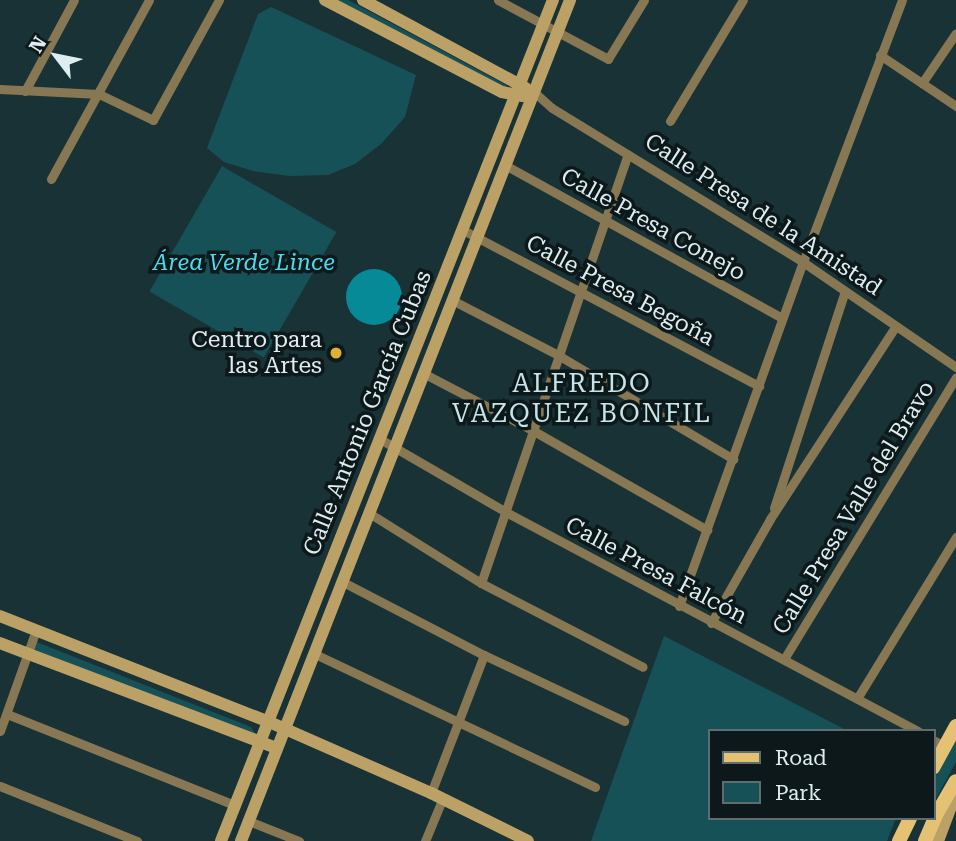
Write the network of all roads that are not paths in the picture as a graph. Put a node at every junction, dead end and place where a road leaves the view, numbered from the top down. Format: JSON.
{"nodes":[{"id":1,"x":74,"y":0,"type":"edge"},
{"id":2,"x":149,"y":0,"type":"edge"},
{"id":3,"x":219,"y":0,"type":"edge"},
{"id":4,"x":326,"y":0,"type":"edge"},
{"id":5,"x":363,"y":0,"type":"edge"},
{"id":6,"x":498,"y":0,"type":"edge"},
{"id":7,"x":553,"y":0,"type":"edge"},
{"id":8,"x":570,"y":0,"type":"edge"},
{"id":9,"x":644,"y":0,"type":"edge"},
{"id":10,"x":743,"y":0,"type":"edge"},
{"id":11,"x":902,"y":0,"type":"edge"},
{"id":12,"x":544,"y":25,"type":"junction"},
{"id":13,"x":557,"y":31,"type":"junction"},
{"id":14,"x":956,"y":33,"type":"edge"},
{"id":15,"x":880,"y":55,"type":"junction"},
{"id":16,"x":922,"y":83,"type":"junction"},
{"id":17,"x":0,"y":89,"type":"edge"},
{"id":18,"x":25,"y":91,"type":"junction"},
{"id":19,"x":525,"y":92,"type":"junction"},
{"id":20,"x":99,"y":94,"type":"junction"},
{"id":21,"x":956,"y":106,"type":"edge"},
{"id":22,"x":670,"y":121,"type":"dead end"},
{"id":23,"x":628,"y":154,"type":"junction"},
{"id":24,"x":505,"y":165,"type":"junction"},
{"id":25,"x":51,"y":179,"type":"dead end"},
{"id":26,"x":604,"y":220,"type":"junction"},
{"id":27,"x":463,"y":230,"type":"junction"},
{"id":28,"x":476,"y":237,"type":"junction"},
{"id":29,"x":803,"y":262,"type":"junction"},
{"id":30,"x":580,"y":291,"type":"junction"},
{"id":31,"x":845,"y":291,"type":"junction"},
{"id":32,"x":452,"y":300,"type":"junction"},
{"id":33,"x":782,"y":318,"type":"junction"},
{"id":34,"x":896,"y":326,"type":"junction"},
{"id":35,"x":558,"y":355,"type":"junction"},
{"id":36,"x":956,"y":367,"type":"edge"},
{"id":37,"x":423,"y":373,"type":"junction"},
{"id":38,"x":956,"y":377,"type":"edge"},
{"id":39,"x":759,"y":386,"type":"junction"},
{"id":40,"x":532,"y":430,"type":"junction"},
{"id":41,"x":380,"y":439,"type":"junction"},
{"id":42,"x":396,"y":447,"type":"junction"},
{"id":43,"x":733,"y":459,"type":"junction"},
{"id":44,"x":504,"y":511,"type":"junction"},
{"id":45,"x":369,"y":513,"type":"junction"},
{"id":46,"x":770,"y":519,"type":"junction"},
{"id":47,"x":706,"y":530,"type":"junction"},
{"id":48,"x":956,"y":537,"type":"edge"},
{"id":49,"x":343,"y":582,"type":"junction"},
{"id":50,"x":481,"y":583,"type":"junction"},
{"id":51,"x":679,"y":606,"type":"junction"},
{"id":52,"x":0,"y":616,"type":"edge"},
{"id":53,"x":711,"y":623,"type":"junction"},
{"id":54,"x":36,"y":629,"type":"junction"},
{"id":55,"x":0,"y":643,"type":"edge"},
{"id":56,"x":29,"y":654,"type":"junction"},
{"id":57,"x":314,"y":654,"type":"junction"},
{"id":58,"x":484,"y":655,"type":"junction"},
{"id":59,"x":784,"y":659,"type":"junction"},
{"id":60,"x":643,"y":667,"type":"dead end"},
{"id":61,"x":858,"y":697,"type":"junction"},
{"id":62,"x":6,"y":714,"type":"junction"},
{"id":63,"x":267,"y":721,"type":"junction"},
{"id":64,"x":624,"y":721,"type":"dead end"},
{"id":65,"x":459,"y":722,"type":"junction"},
{"id":66,"x":956,"y":726,"type":"edge"},
{"id":67,"x":285,"y":729,"type":"junction"},
{"id":68,"x":914,"y":729,"type":"edge"},
{"id":69,"x":0,"y":731,"type":"edge"},
{"id":70,"x":260,"y":741,"type":"junction"},
{"id":71,"x":939,"y":743,"type":"edge"},
{"id":72,"x":277,"y":748,"type":"junction"},
{"id":73,"x":956,"y":781,"type":"edge"},
{"id":74,"x":0,"y":786,"type":"edge"},
{"id":75,"x":595,"y":787,"type":"dead end"},
{"id":76,"x":956,"y":793,"type":"edge"},
{"id":77,"x":436,"y":797,"type":"junction"},
{"id":78,"x":234,"y":804,"type":"junction"},
{"id":79,"x":935,"y":817,"type":"edge"},
{"id":80,"x":910,"y":820,"type":"edge"},
{"id":81,"x":911,"y":820,"type":"edge"},
{"id":82,"x":934,"y":820,"type":"edge"},
{"id":83,"x":249,"y":821,"type":"junction"},
{"id":84,"x":137,"y":841,"type":"edge"},
{"id":85,"x":220,"y":841,"type":"edge"},
{"id":86,"x":241,"y":841,"type":"edge"},
{"id":87,"x":299,"y":841,"type":"edge"},
{"id":88,"x":425,"y":841,"type":"edge"},
{"id":89,"x":528,"y":841,"type":"edge"},
{"id":90,"x":899,"y":841,"type":"edge"},
{"id":91,"x":908,"y":841,"type":"edge"},
{"id":92,"x":925,"y":841,"type":"edge"},
{"id":93,"x":937,"y":841,"type":"edge"}],
"edges":[{"from":1,"to":18,"type":"street"},
{"from":2,"to":20,"type":"street"},
{"from":3,"to":20,"type":"street"},
{"from":4,"to":19,"type":"street"},
{"from":5,"to":19,"type":"street"},
{"from":6,"to":12,"type":"street"},
{"from":7,"to":12,"type":"street","name":"Calle Antonio García Cubas"},
{"from":8,"to":13,"type":"street","name":"Calle Antonio García Cubas"},
{"from":9,"to":13,"type":"street"},
{"from":10,"to":22,"type":"street"},
{"from":11,"to":15,"type":"street"},
{"from":12,"to":13,"type":"street"},
{"from":12,"to":19,"type":"street","name":"Calle Antonio García Cubas"},
{"from":13,"to":19,"type":"street","name":"Calle Antonio García Cubas"},
{"from":14,"to":16,"type":"street"},
{"from":15,"to":16,"type":"street"},
{"from":15,"to":29,"type":"street"},
{"from":16,"to":21,"type":"street"},
{"from":17,"to":18,"type":"street"},
{"from":18,"to":20,"type":"street"},
{"from":19,"to":23,"type":"street","name":"Calle Presa de la Amistad"},
{"from":19,"to":24,"type":"street","name":"Calle Antonio García Cubas"},
{"from":19,"to":27,"type":"street","name":"Calle Antonio García Cubas"},
{"from":20,"to":25,"type":"street"},
{"from":23,"to":26,"type":"street"},
{"from":23,"to":29,"type":"street","name":"Calle Presa de la Amistad"},
{"from":24,"to":26,"type":"street","name":"Calle Presa Conejo"},
{"from":24,"to":28,"type":"street","name":"Calle Antonio García Cubas"},
{"from":26,"to":30,"type":"street"},
{"from":26,"to":33,"type":"street","name":"Calle Presa Conejo"},
{"from":27,"to":28,"type":"street","name":"Calle Presa Begoña"},
{"from":27,"to":41,"type":"street","name":"Calle Antonio García Cubas"},
{"from":28,"to":30,"type":"street","name":"Calle Presa Begoña"},
{"from":28,"to":32,"type":"street","name":"Calle Antonio García Cubas"},
{"from":29,"to":31,"type":"street","name":"Calle Presa de la Amistad"},
{"from":29,"to":33,"type":"street"},
{"from":30,"to":35,"type":"street"},
{"from":30,"to":39,"type":"street","name":"Calle Presa Begoña"},
{"from":31,"to":34,"type":"street","name":"Calle Presa de la Amistad"},
{"from":31,"to":46,"type":"street"},
{"from":32,"to":35,"type":"street"},
{"from":32,"to":37,"type":"street","name":"Calle Antonio García Cubas"},
{"from":33,"to":39,"type":"street"},
{"from":34,"to":36,"type":"street","name":"Calle Presa de la Amistad"},
{"from":34,"to":46,"type":"street"},
{"from":35,"to":40,"type":"street"},
{"from":35,"to":43,"type":"street"},
{"from":37,"to":40,"type":"street"},
{"from":37,"to":42,"type":"street","name":"Calle Antonio García Cubas"},
{"from":38,"to":59,"type":"street","name":"Calle Presa Valle del Bravo"},
{"from":39,"to":43,"type":"street"},
{"from":40,"to":44,"type":"street"},
{"from":40,"to":47,"type":"street"},
{"from":41,"to":42,"type":"street","name":"Calle Presa Falcón"},
{"from":41,"to":63,"type":"street","name":"Calle Antonio García Cubas"},
{"from":42,"to":44,"type":"street","name":"Calle Presa Falcón"},
{"from":42,"to":45,"type":"street","name":"Calle Antonio García Cubas"},
{"from":43,"to":47,"type":"street"},
{"from":44,"to":50,"type":"street"},
{"from":44,"to":51,"type":"street","name":"Calle Presa Falcón"},
{"from":45,"to":49,"type":"street","name":"Calle Antonio García Cubas"},
{"from":45,"to":50,"type":"street"},
{"from":46,"to":53,"type":"street"},
{"from":47,"to":51,"type":"street"},
{"from":48,"to":61,"type":"street"},
{"from":49,"to":57,"type":"street","name":"Calle Antonio García Cubas"},
{"from":49,"to":58,"type":"street"},
{"from":50,"to":60,"type":"street"},
{"from":51,"to":53,"type":"street","name":"Calle Presa Falcón"},
{"from":52,"to":54,"type":"street"},
{"from":53,"to":59,"type":"street","name":"Calle Presa Falcón"},
{"from":54,"to":56,"type":"street"},
{"from":54,"to":63,"type":"street"},
{"from":55,"to":56,"type":"street"},
{"from":56,"to":62,"type":"street"},
{"from":56,"to":70,"type":"street"},
{"from":57,"to":65,"type":"street"},
{"from":57,"to":67,"type":"street","name":"Calle Antonio García Cubas"},
{"from":58,"to":64,"type":"street"},
{"from":58,"to":65,"type":"street"},
{"from":59,"to":61,"type":"street","name":"Calle Presa Falcón"},
{"from":61,"to":68,"type":"street","name":"Calle Presa Falcón"},
{"from":62,"to":69,"type":"street"},
{"from":62,"to":78,"type":"street"},
{"from":63,"to":67,"type":"street"},
{"from":63,"to":70,"type":"street","name":"Calle Antonio García Cubas"},
{"from":65,"to":75,"type":"street"},
{"from":65,"to":77,"type":"street"},
{"from":66,"to":71,"type":"main road"},
{"from":67,"to":72,"type":"street","name":"Calle Antonio García Cubas"},
{"from":67,"to":77,"type":"street"},
{"from":70,"to":72,"type":"street"},
{"from":70,"to":78,"type":"street","name":"Calle Antonio García Cubas"},
{"from":72,"to":83,"type":"street","name":"Calle Antonio García Cubas"},
{"from":73,"to":79,"type":"main road"},
{"from":74,"to":84,"type":"street"},
{"from":76,"to":93,"type":"street"},
{"from":77,"to":88,"type":"street"},
{"from":77,"to":89,"type":"street"},
{"from":78,"to":85,"type":"street","name":"Calle Antonio García Cubas"},
{"from":80,"to":90,"type":"main road"},
{"from":81,"to":91,"type":"main road"},
{"from":82,"to":92,"type":"main road"},
{"from":83,"to":86,"type":"street","name":"Calle Antonio García Cubas"},
{"from":83,"to":87,"type":"street"}]}
